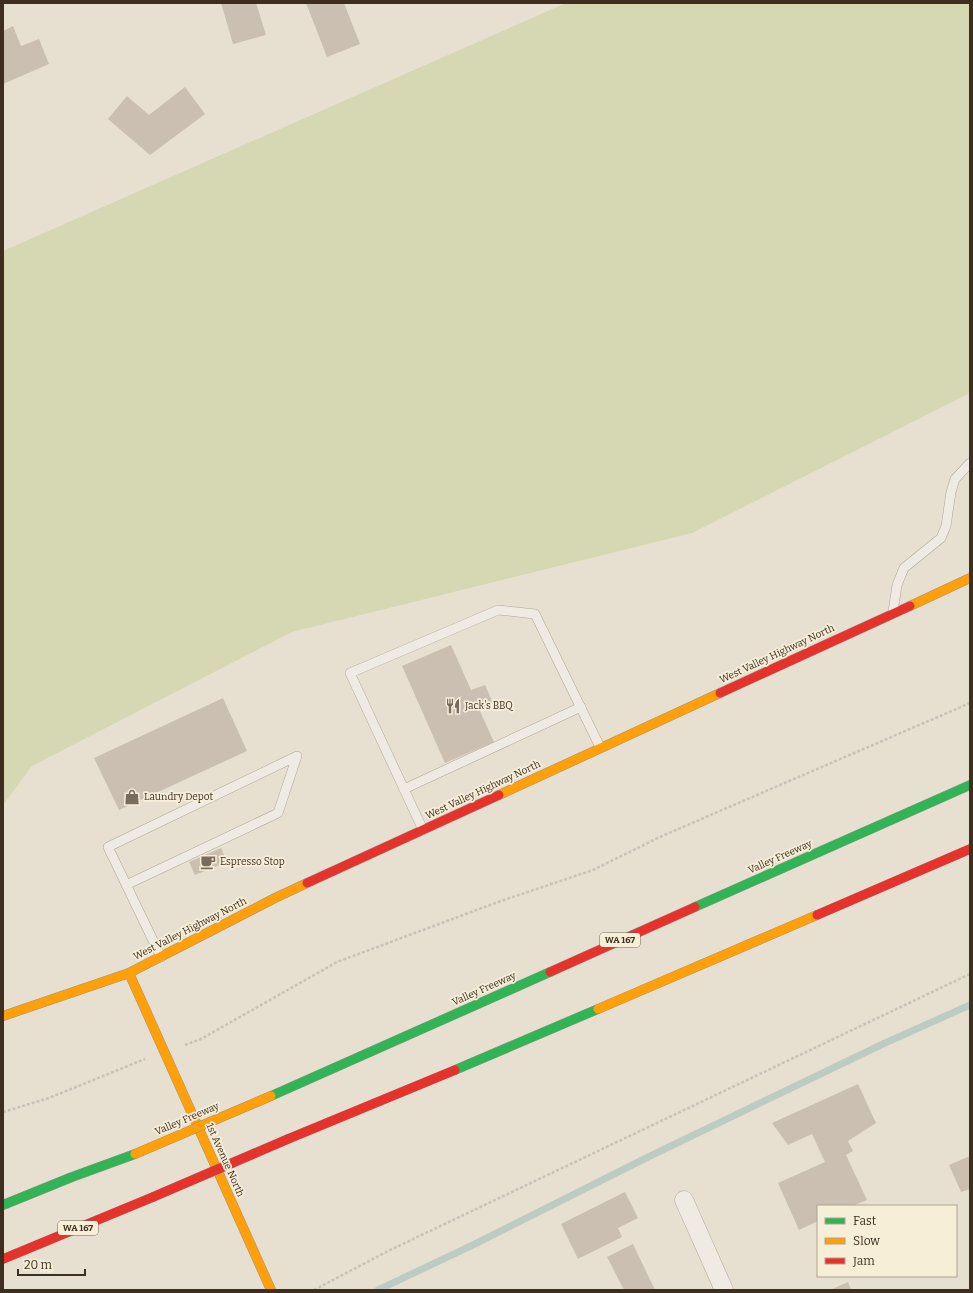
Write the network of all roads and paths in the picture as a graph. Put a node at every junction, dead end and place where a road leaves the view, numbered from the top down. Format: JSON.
{"nodes":[{"id":1,"x":970,"y":463,"type":"edge"},
{"id":2,"x":970,"y":578,"type":"edge"},
{"id":3,"x":893,"y":613,"type":"junction"},
{"id":4,"x":970,"y":703,"type":"edge"},
{"id":5,"x":581,"y":707,"type":"junction"},
{"id":6,"x":600,"y":747,"type":"junction"},
{"id":7,"x":970,"y":785,"type":"edge"},
{"id":8,"x":404,"y":788,"type":"junction"},
{"id":9,"x":423,"y":830,"type":"junction"},
{"id":10,"x":970,"y":849,"type":"edge"},
{"id":11,"x":126,"y":885,"type":"junction"},
{"id":12,"x":161,"y":957,"type":"junction"},
{"id":13,"x":128,"y":973,"type":"junction"},
{"id":14,"x":970,"y":974,"type":"edge"},
{"id":15,"x":3,"y":1016,"type":"edge"},
{"id":16,"x":164,"y":1052,"type":"junction"},
{"id":17,"x":3,"y":1112,"type":"edge"},
{"id":18,"x":684,"y":1200,"type":"dead end"},
{"id":19,"x":3,"y":1205,"type":"edge"},
{"id":20,"x":3,"y":1259,"type":"edge"},
{"id":21,"x":271,"y":1290,"type":"edge"},
{"id":22,"x":314,"y":1290,"type":"edge"},
{"id":23,"x":724,"y":1290,"type":"edge"}],
"edges":[{"from":1,"to":3,"type":"lane"},
{"from":2,"to":3,"type":"main road","name":"West Valley Highway North"},
{"from":3,"to":6,"type":"main road","name":"West Valley Highway North"},
{"from":4,"to":16,"type":"path"},
{"from":5,"to":6,"type":"lane"},
{"from":5,"to":8,"type":"lane"},
{"from":5,"to":8,"type":"lane"},
{"from":6,"to":9,"type":"main road","name":"West Valley Highway North"},
{"from":7,"to":19,"type":"main road","name":"Valley Freeway","number":"WA 167","bridge":true},
{"from":8,"to":9,"type":"lane"},
{"from":9,"to":12,"type":"main road","name":"West Valley Highway North"},
{"from":10,"to":20,"type":"main road","number":"WA 167","bridge":true},
{"from":11,"to":11,"type":"lane"},
{"from":11,"to":12,"type":"lane"},
{"from":12,"to":13,"type":"main road","name":"West Valley Highway North"},
{"from":13,"to":15,"type":"main road","name":"West Valley Highway North"},
{"from":13,"to":16,"type":"main road","name":"1st Avenue North"},
{"from":14,"to":22,"type":"path"},
{"from":16,"to":17,"type":"path"},
{"from":16,"to":21,"type":"main road","name":"1st Avenue North"},
{"from":18,"to":23,"type":"street"}]}
